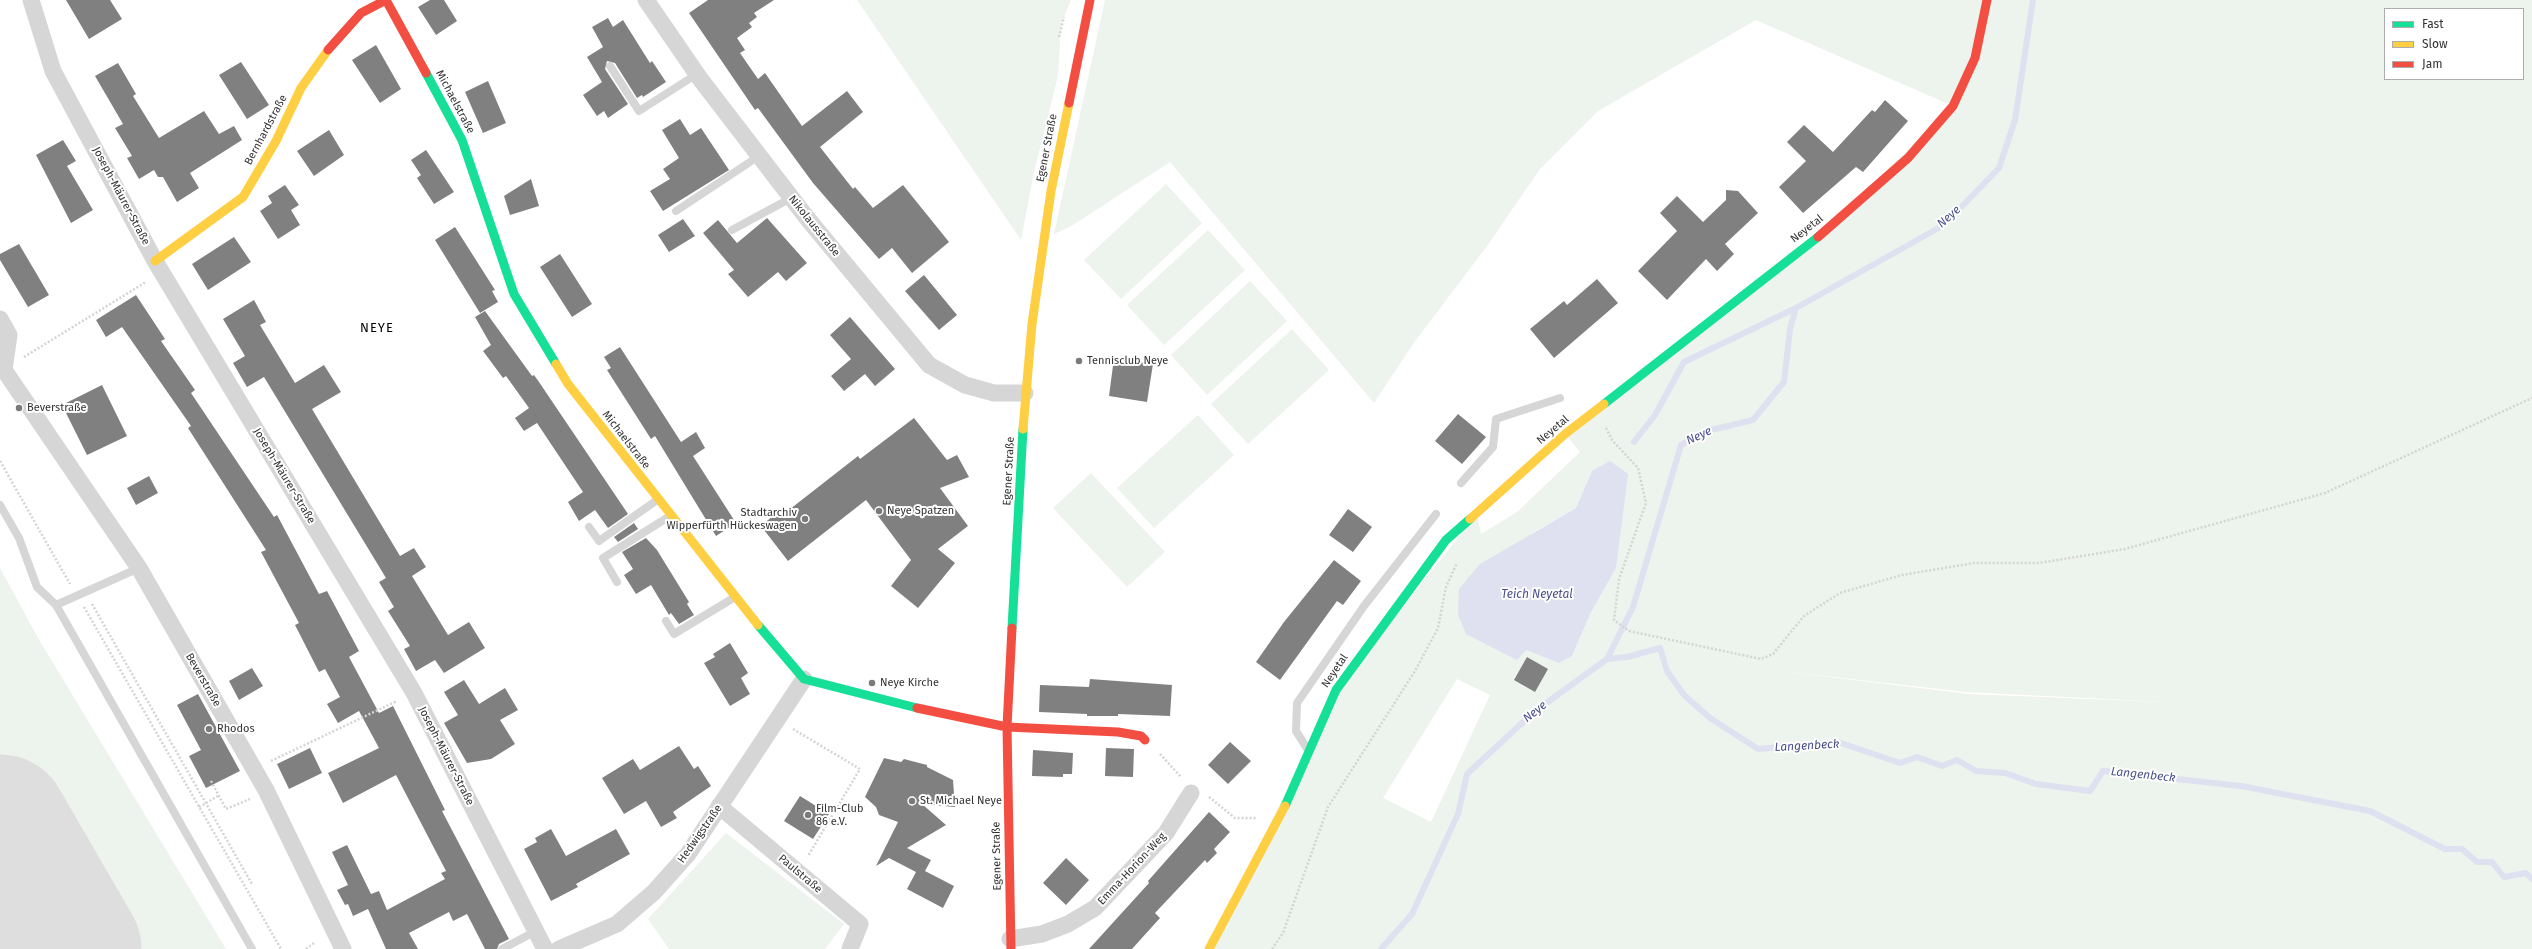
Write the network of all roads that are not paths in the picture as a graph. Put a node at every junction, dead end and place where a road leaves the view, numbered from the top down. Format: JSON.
{"nodes":[{"id":1,"x":31,"y":0,"type":"edge"},
{"id":2,"x":386,"y":0,"type":"edge"},
{"id":3,"x":646,"y":0,"type":"edge"},
{"id":4,"x":1090,"y":0,"type":"edge"},
{"id":5,"x":1987,"y":0,"type":"edge"},
{"id":6,"x":610,"y":66,"type":"dead end"},
{"id":7,"x":696,"y":74,"type":"junction"},
{"id":8,"x":759,"y":156,"type":"junction"},
{"id":9,"x":792,"y":198,"type":"junction"},
{"id":10,"x":676,"y":211,"type":"dead end"},
{"id":11,"x":732,"y":230,"type":"dead end"},
{"id":12,"x":158,"y":266,"type":"junction"},
{"id":13,"x":0,"y":319,"type":"edge"},
{"id":14,"x":2,"y":367,"type":"edge"},
{"id":15,"x":1025,"y":393,"type":"junction"},
{"id":16,"x":1560,"y":398,"type":"dead end"},
{"id":17,"x":1461,"y":483,"type":"dead end"},
{"id":18,"x":658,"y":500,"type":"junction"},
{"id":19,"x":0,"y":505,"type":"edge"},
{"id":20,"x":1436,"y":514,"type":"dead end"},
{"id":21,"x":670,"y":516,"type":"junction"},
{"id":22,"x":589,"y":527,"type":"dead end"},
{"id":23,"x":139,"y":568,"type":"junction"},
{"id":24,"x":617,"y":582,"type":"dead end"},
{"id":25,"x":735,"y":597,"type":"junction"},
{"id":26,"x":56,"y":605,"type":"junction"},
{"id":27,"x":666,"y":621,"type":"dead end"},
{"id":28,"x":804,"y":679,"type":"junction"},
{"id":29,"x":1007,"y":727,"type":"junction"},
{"id":30,"x":1145,"y":740,"type":"dead end"},
{"id":31,"x":1308,"y":750,"type":"junction"},
{"id":32,"x":1191,"y":793,"type":"dead end"},
{"id":33,"x":719,"y":806,"type":"junction"},
{"id":34,"x":536,"y":931,"type":"junction"},
{"id":35,"x":1011,"y":944,"type":"edge"},
{"id":36,"x":252,"y":949,"type":"edge"},
{"id":37,"x":343,"y":949,"type":"edge"},
{"id":38,"x":502,"y":949,"type":"edge"},
{"id":39,"x":545,"y":949,"type":"edge"},
{"id":40,"x":559,"y":949,"type":"edge"},
{"id":41,"x":850,"y":949,"type":"edge"},
{"id":42,"x":1209,"y":949,"type":"edge"}],
"edges":[{"from":1,"to":12,"type":"street","name":"Joseph-Mäurer-Straße"},
{"from":2,"to":12,"type":"street","name":"Bernhardstraße"},
{"from":2,"to":18,"type":"street","name":"Michaelstraße"},
{"from":3,"to":7,"type":"street","name":"Nikolausstraße"},
{"from":4,"to":15,"type":"street","name":"Egener Straße"},
{"from":5,"to":31,"type":"street","name":"Neyetal"},
{"from":6,"to":7,"type":"lane"},
{"from":7,"to":8,"type":"street","name":"Nikolausstraße"},
{"from":8,"to":9,"type":"street","name":"Nikolausstraße"},
{"from":8,"to":10,"type":"lane"},
{"from":9,"to":11,"type":"lane"},
{"from":9,"to":15,"type":"street","name":"Nikolausstraße"},
{"from":12,"to":34,"type":"street","name":"Joseph-Mäurer-Straße"},
{"from":13,"to":14,"type":"street"},
{"from":14,"to":23,"type":"street","name":"Beverstraße"},
{"from":15,"to":29,"type":"street","name":"Egener Straße"},
{"from":16,"to":17,"type":"lane"},
{"from":18,"to":21,"type":"street","name":"Michaelstraße"},
{"from":18,"to":22,"type":"lane"},
{"from":19,"to":26,"type":"lane"},
{"from":20,"to":31,"type":"lane"},
{"from":21,"to":24,"type":"lane"},
{"from":21,"to":25,"type":"street","name":"Michaelstraße"},
{"from":23,"to":26,"type":"lane"},
{"from":23,"to":37,"type":"street","name":"Beverstraße"},
{"from":25,"to":27,"type":"lane"},
{"from":25,"to":28,"type":"street","name":"Michaelstraße"},
{"from":26,"to":36,"type":"lane"},
{"from":28,"to":29,"type":"street"},
{"from":28,"to":33,"type":"street","name":"Hedwigstraße"},
{"from":29,"to":30,"type":"street"},
{"from":29,"to":35,"type":"street","name":"Egener Straße"},
{"from":31,"to":42,"type":"street","name":"Neyetal"},
{"from":32,"to":35,"type":"street","name":"Emma-Horion-Weg"},
{"from":33,"to":40,"type":"street","name":"Hedwigstraße"},
{"from":33,"to":41,"type":"street","name":"Paulstraße"},
{"from":34,"to":38,"type":"lane"},
{"from":34,"to":39,"type":"street","name":"Joseph-Mäurer-Straße"}]}
